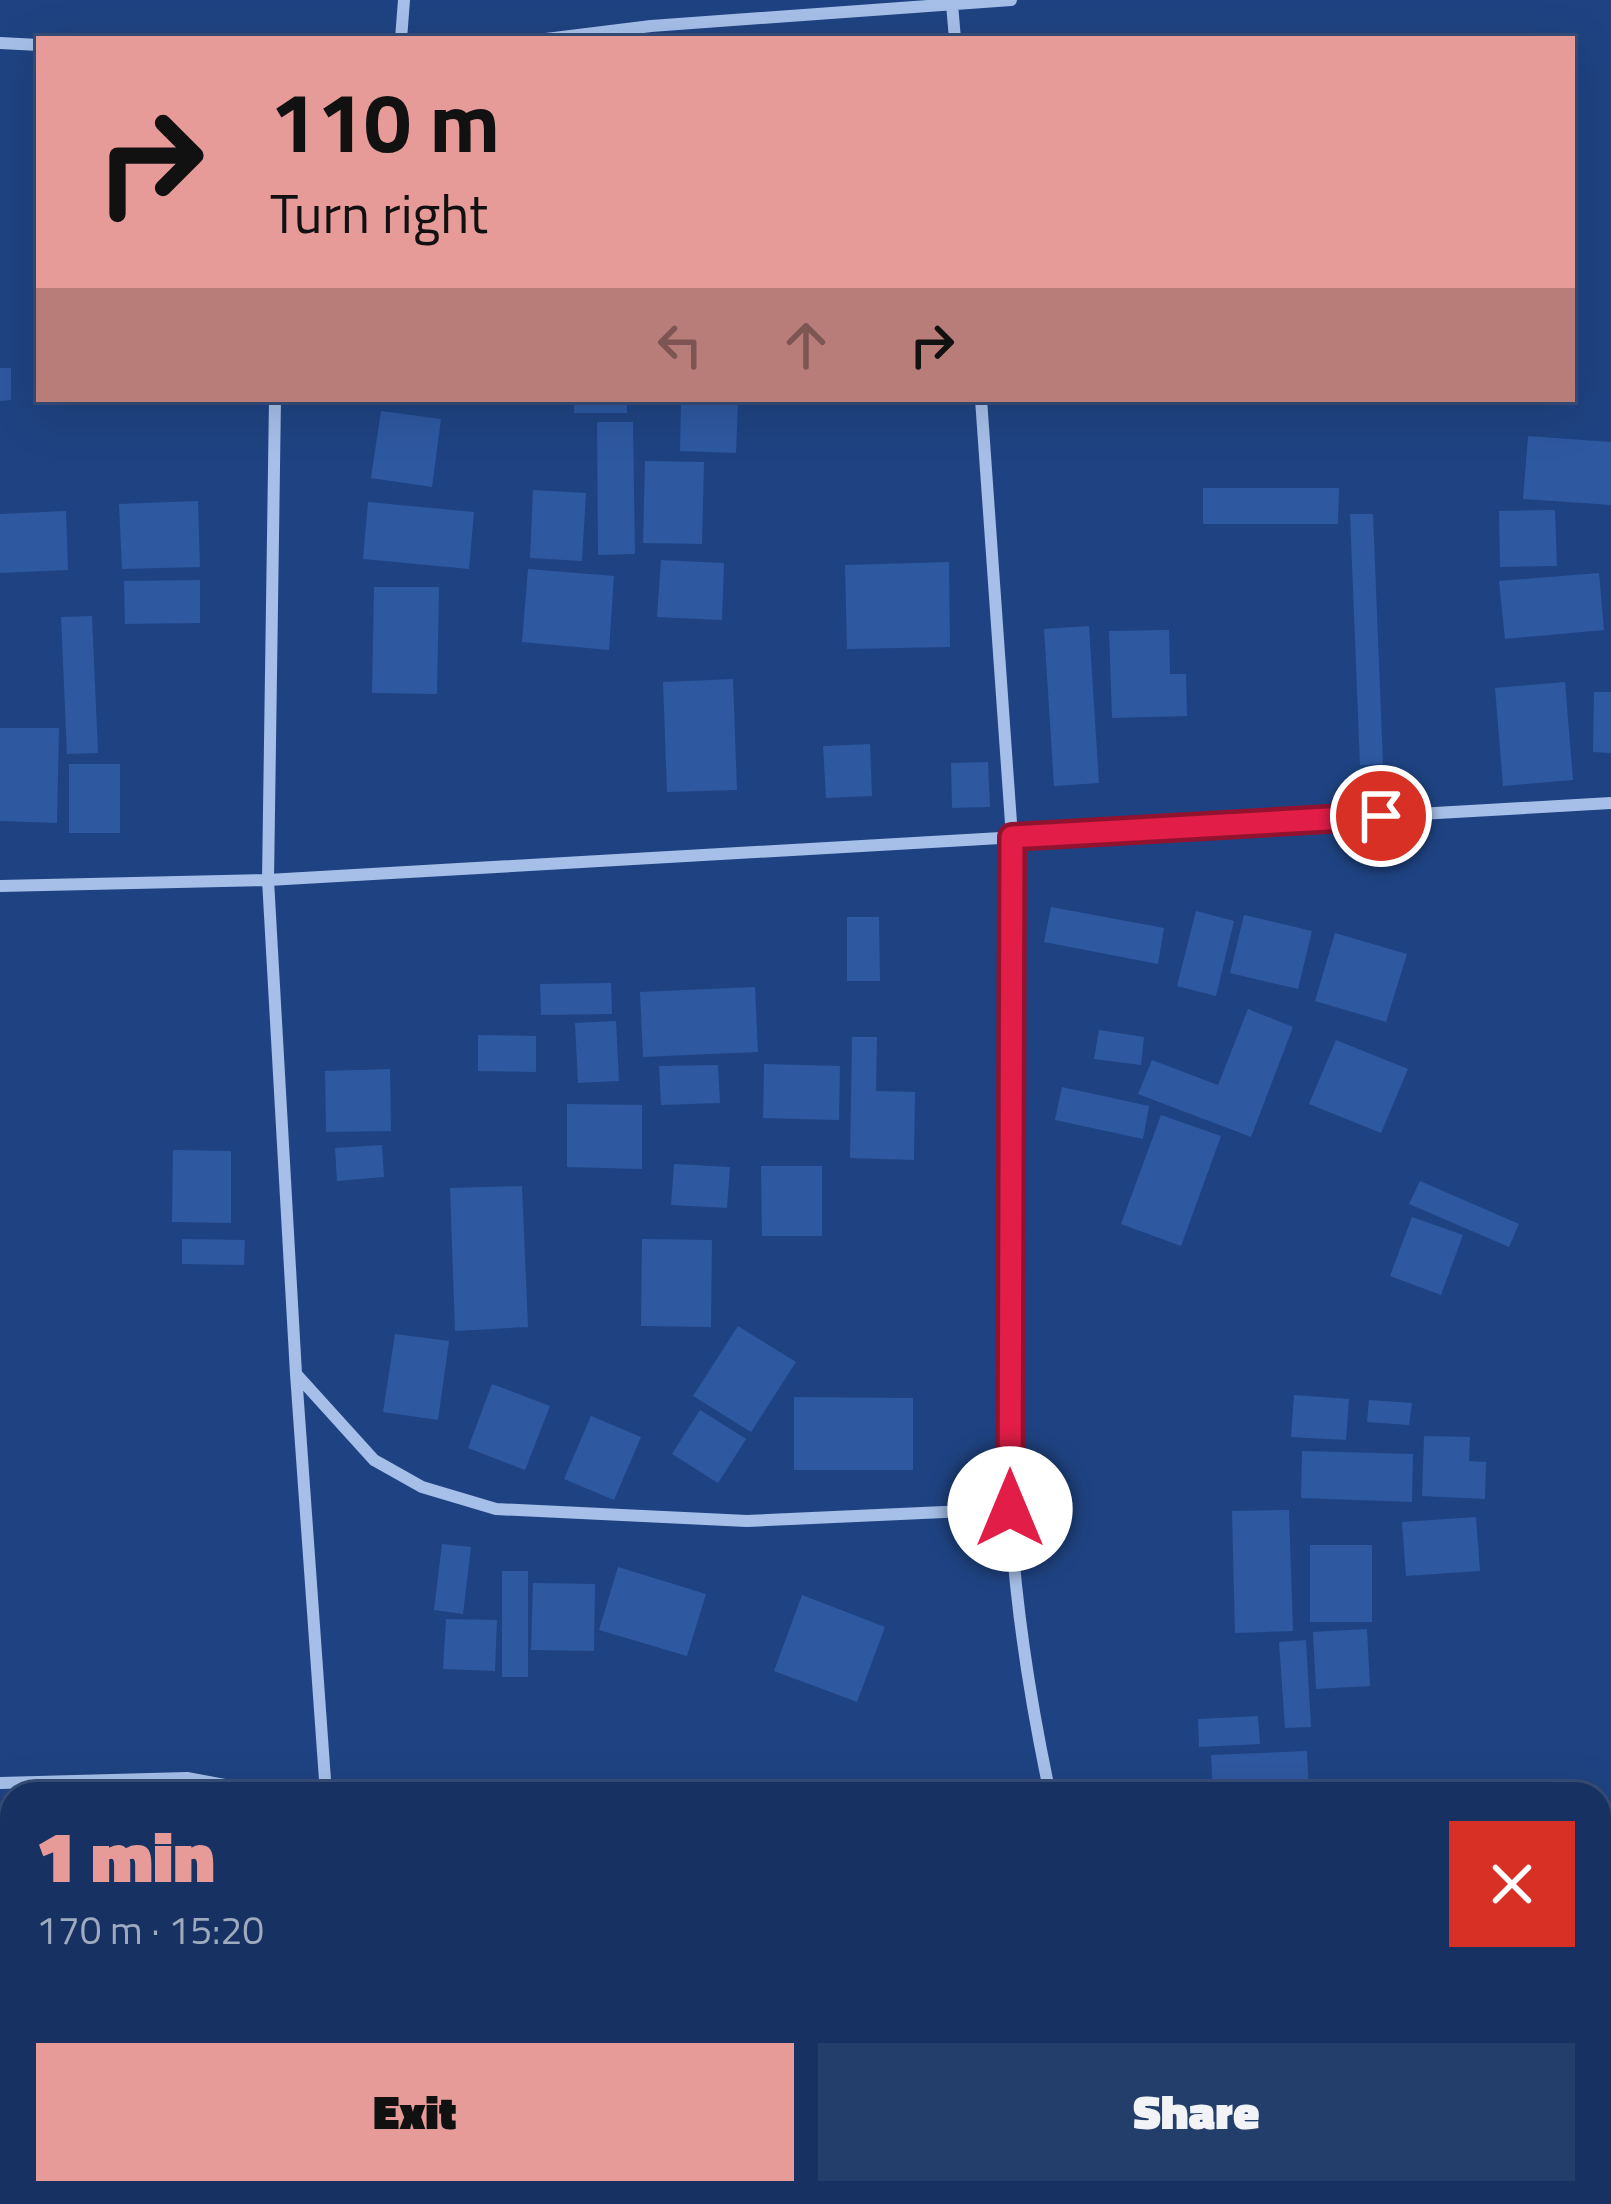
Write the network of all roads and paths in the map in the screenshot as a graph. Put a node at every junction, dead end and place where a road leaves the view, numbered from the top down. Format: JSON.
{"nodes":[{"id":1,"x":404,"y":0,"type":"edge"},
{"id":2,"x":1011,"y":0,"type":"edge"},
{"id":3,"x":952,"y":4,"type":"junction"},
{"id":4,"x":401,"y":36,"type":"edge"},
{"id":5,"x":570,"y":36,"type":"edge"},
{"id":6,"x":955,"y":36,"type":"edge"},
{"id":7,"x":0,"y":43,"type":"edge"},
{"id":8,"x":36,"y":45,"type":"edge"},
{"id":9,"x":275,"y":402,"type":"edge"},
{"id":10,"x":981,"y":402,"type":"edge"},
{"id":11,"x":1611,"y":802,"type":"edge"},
{"id":12,"x":1012,"y":837,"type":"junction"},
{"id":13,"x":268,"y":880,"type":"junction"},
{"id":14,"x":0,"y":886,"type":"edge"},
{"id":15,"x":296,"y":1374,"type":"junction"},
{"id":16,"x":1010,"y":1509,"type":"junction"},
{"id":17,"x":37,"y":1782,"type":"edge"},
{"id":18,"x":209,"y":1782,"type":"edge"},
{"id":19,"x":325,"y":1782,"type":"edge"},
{"id":20,"x":1047,"y":1782,"type":"edge"}],
"edges":[{"from":1,"to":4,"type":"street"},
{"from":2,"to":3,"type":"street"},
{"from":3,"to":5,"type":"street"},
{"from":3,"to":6,"type":"street"},
{"from":7,"to":8,"type":"street"},
{"from":9,"to":13,"type":"street"},
{"from":10,"to":12,"type":"street"},
{"from":11,"to":12,"type":"street"},
{"from":12,"to":13,"type":"street"},
{"from":12,"to":16,"type":"street"},
{"from":13,"to":14,"type":"street"},
{"from":13,"to":15,"type":"street"},
{"from":15,"to":16,"type":"street"},
{"from":15,"to":19,"type":"street"},
{"from":16,"to":20,"type":"street"},
{"from":17,"to":18,"type":"street"}]}
